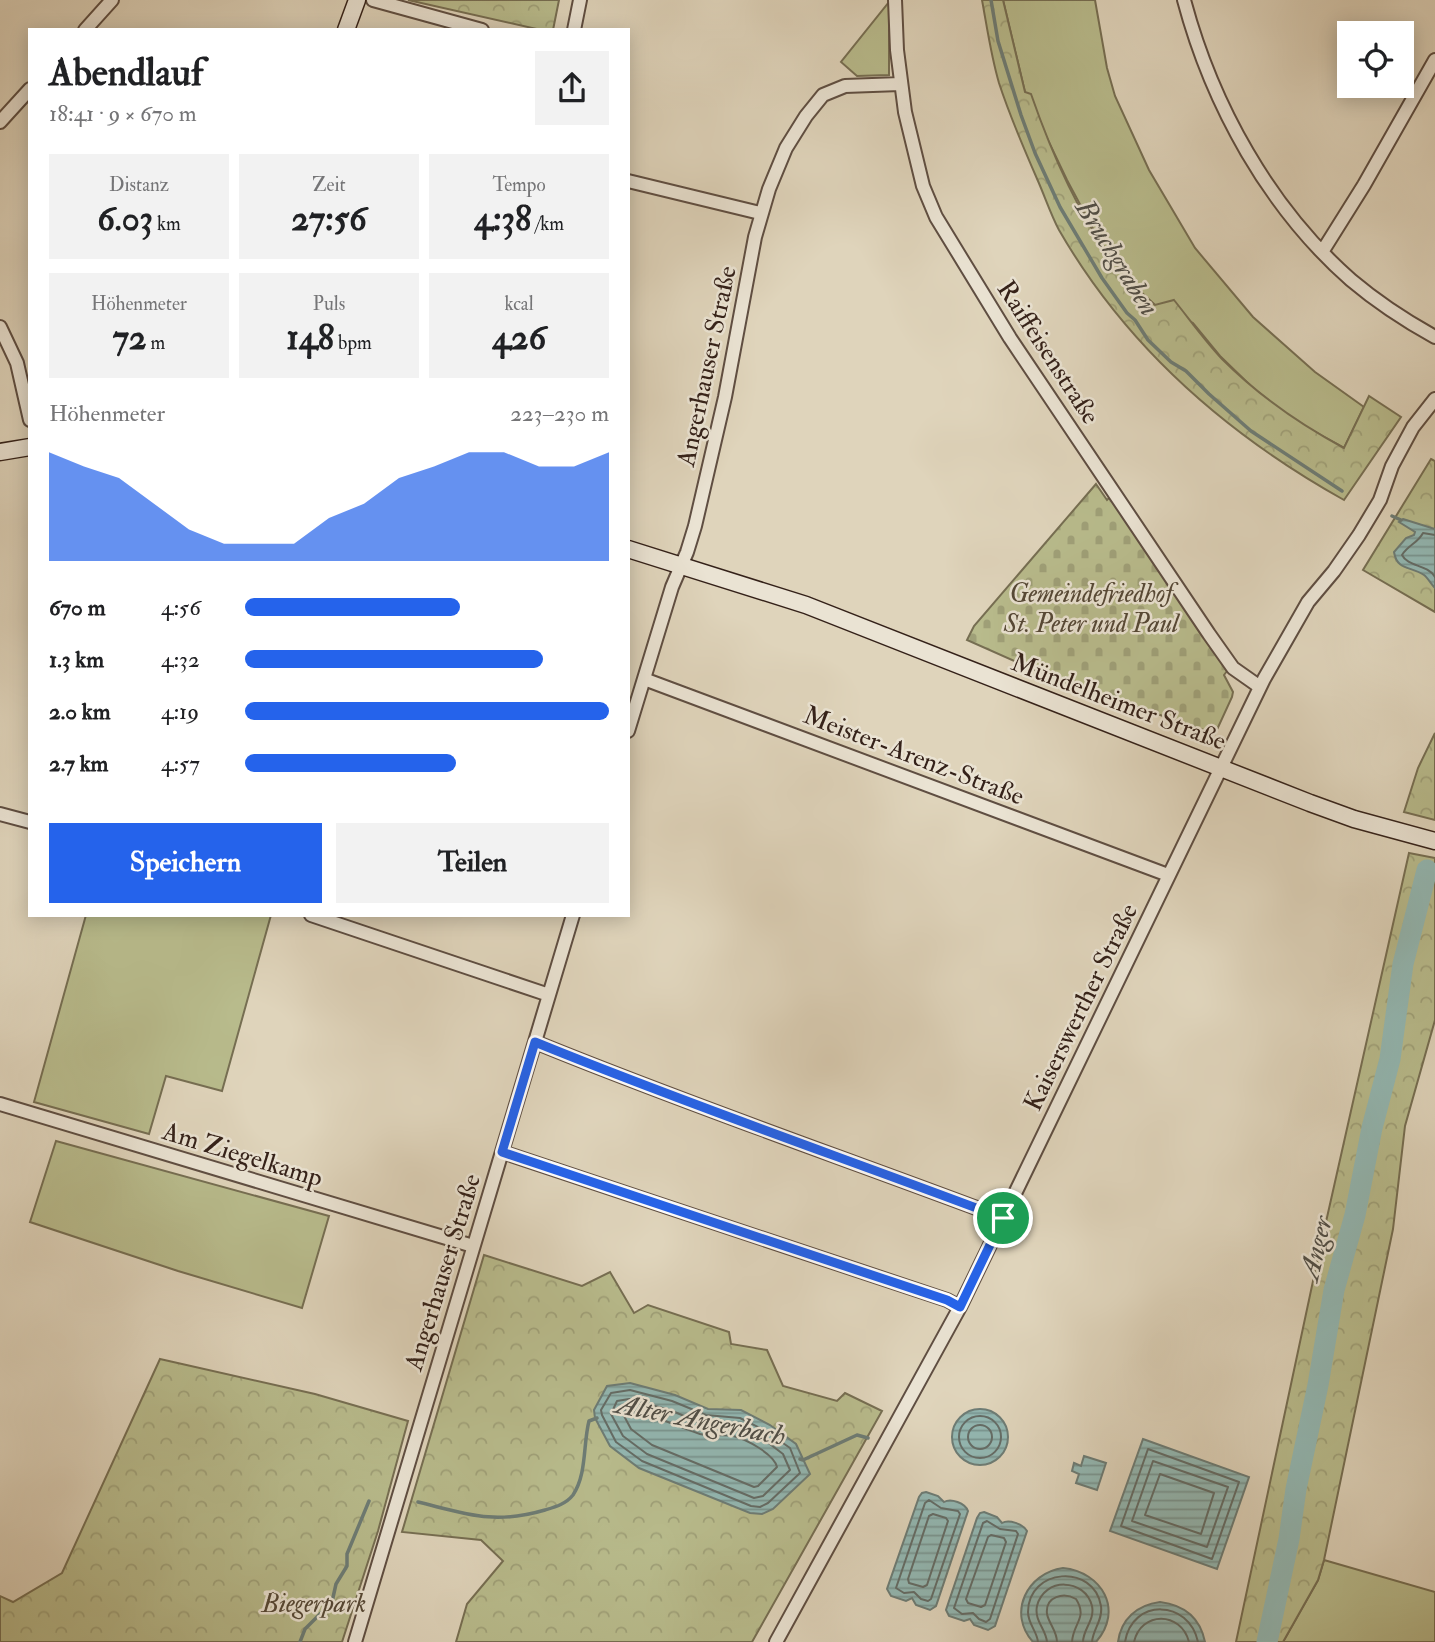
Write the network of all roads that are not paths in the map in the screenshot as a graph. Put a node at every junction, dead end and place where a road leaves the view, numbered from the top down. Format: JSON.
{"nodes":[{"id":1,"x":112,"y":0,"type":"edge"},
{"id":2,"x":357,"y":0,"type":"edge"},
{"id":3,"x":373,"y":0,"type":"edge"},
{"id":4,"x":580,"y":0,"type":"edge"},
{"id":5,"x":895,"y":0,"type":"edge"},
{"id":6,"x":1184,"y":0,"type":"edge"},
{"id":7,"x":87,"y":28,"type":"edge"},
{"id":8,"x":347,"y":28,"type":"edge"},
{"id":9,"x":475,"y":28,"type":"edge"},
{"id":10,"x":575,"y":28,"type":"edge"},
{"id":11,"x":1435,"y":60,"type":"edge"},
{"id":12,"x":901,"y":84,"type":"junction"},
{"id":13,"x":28,"y":91,"type":"edge"},
{"id":14,"x":0,"y":122,"type":"edge"},
{"id":15,"x":630,"y":182,"type":"edge"},
{"id":16,"x":760,"y":214,"type":"junction"},
{"id":17,"x":1322,"y":252,"type":"junction"},
{"id":18,"x":0,"y":327,"type":"edge"},
{"id":19,"x":1435,"y":337,"type":"edge"},
{"id":20,"x":1435,"y":398,"type":"edge"},
{"id":21,"x":28,"y":411,"type":"edge"},
{"id":22,"x":28,"y":447,"type":"edge"},
{"id":23,"x":0,"y":452,"type":"edge"},
{"id":24,"x":630,"y":550,"type":"edge"},
{"id":25,"x":682,"y":564,"type":"junction"},
{"id":26,"x":644,"y":679,"type":"junction"},
{"id":27,"x":1260,"y":687,"type":"junction"},
{"id":28,"x":630,"y":724,"type":"edge"},
{"id":29,"x":1221,"y":766,"type":"junction"},
{"id":30,"x":0,"y":814,"type":"edge"},
{"id":31,"x":28,"y":821,"type":"edge"},
{"id":32,"x":1435,"y":841,"type":"edge"},
{"id":33,"x":1168,"y":875,"type":"junction"},
{"id":34,"x":317,"y":917,"type":"edge"},
{"id":35,"x":572,"y":917,"type":"edge"},
{"id":36,"x":549,"y":995,"type":"junction"},
{"id":37,"x":535,"y":1042,"type":"junction"},
{"id":38,"x":0,"y":1104,"type":"edge"},
{"id":39,"x":502,"y":1152,"type":"junction"},
{"id":40,"x":1003,"y":1218,"type":"junction"},
{"id":41,"x":473,"y":1246,"type":"junction"},
{"id":42,"x":960,"y":1307,"type":"junction"},
{"id":43,"x":355,"y":1642,"type":"edge"},
{"id":44,"x":776,"y":1642,"type":"edge"}],
"edges":[{"from":1,"to":7,"type":"street"},
{"from":2,"to":8,"type":"main road"},
{"from":3,"to":9,"type":"street"},
{"from":4,"to":10,"type":"street"},
{"from":5,"to":12,"type":"street","name":"Raiffeisenstraße"},
{"from":6,"to":17,"type":"street"},
{"from":11,"to":17,"type":"street"},
{"from":12,"to":16,"type":"street","name":"Angerhauser Straße"},
{"from":12,"to":27,"type":"street","name":"Raiffeisenstraße"},
{"from":13,"to":14,"type":"street"},
{"from":15,"to":16,"type":"street"},
{"from":16,"to":25,"type":"street","name":"Angerhauser Straße"},
{"from":17,"to":19,"type":"street"},
{"from":18,"to":21,"type":"street"},
{"from":20,"to":27,"type":"street","name":"Kaiserswerther Straße"},
{"from":22,"to":23,"type":"main road"},
{"from":24,"to":25,"type":"main road","name":"Mündelheimer Straße"},
{"from":25,"to":26,"type":"street","name":"Angerhauser Straße"},
{"from":25,"to":29,"type":"main road","name":"Mündelheimer Straße"},
{"from":26,"to":28,"type":"street","name":"Angerhauser Straße"},
{"from":26,"to":33,"type":"street","name":"Meister-Arenz-Straße"},
{"from":27,"to":29,"type":"street","name":"Kaiserswerther Straße"},
{"from":29,"to":32,"type":"main road","name":"Mündelheimer Straße"},
{"from":29,"to":33,"type":"street","name":"Kaiserswerther Straße"},
{"from":30,"to":31,"type":"street"},
{"from":33,"to":40,"type":"street","name":"Kaiserswerther Straße"},
{"from":34,"to":36,"type":"street"},
{"from":35,"to":36,"type":"street","name":"Angerhauser Straße"},
{"from":36,"to":37,"type":"street","name":"Angerhauser Straße"},
{"from":37,"to":39,"type":"street","name":"Angerhauser Straße"},
{"from":37,"to":40,"type":"street"},
{"from":38,"to":41,"type":"street","name":"Am Ziegelkamp"},
{"from":39,"to":41,"type":"street","name":"Angerhauser Straße"},
{"from":39,"to":42,"type":"street"},
{"from":40,"to":42,"type":"street","name":"Kaiserswerther Straße"},
{"from":41,"to":43,"type":"street","name":"Angerhauser Straße"},
{"from":42,"to":44,"type":"street","name":"Kaiserswerther Straße"}]}
